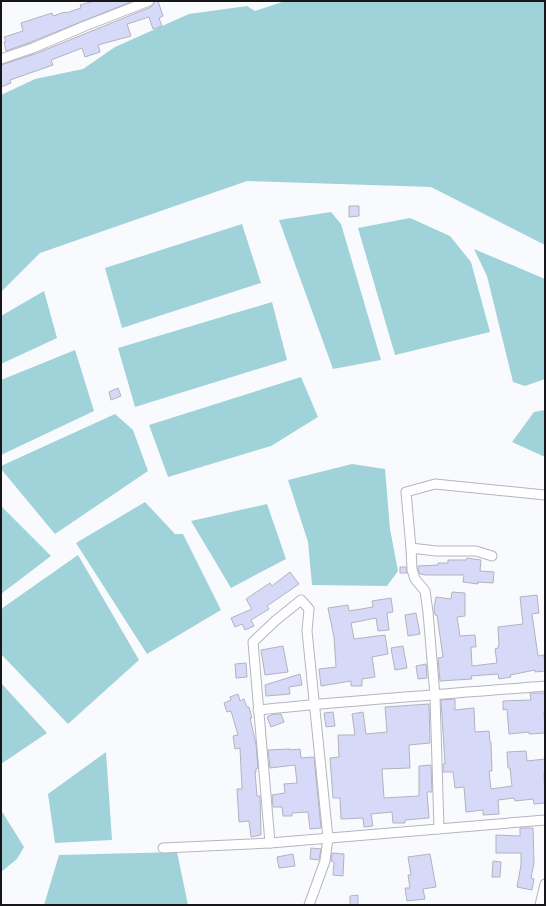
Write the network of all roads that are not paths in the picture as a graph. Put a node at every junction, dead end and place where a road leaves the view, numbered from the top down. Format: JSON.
{"nodes":[{"id":1,"x":149,"y":1,"type":"edge"},
{"id":2,"x":1,"y":58,"type":"edge"},
{"id":3,"x":545,"y":495,"type":"edge"},
{"id":4,"x":411,"y":548,"type":"junction"},
{"id":5,"x":492,"y":556,"type":"dead end"},
{"id":6,"x":545,"y":686,"type":"edge"},
{"id":7,"x":435,"y":696,"type":"junction"},
{"id":8,"x":315,"y":704,"type":"junction"},
{"id":9,"x":258,"y":710,"type":"junction"},
{"id":10,"x":545,"y":820,"type":"edge"},
{"id":11,"x":439,"y":829,"type":"junction"},
{"id":12,"x":328,"y":838,"type":"junction"},
{"id":13,"x":270,"y":843,"type":"junction"},
{"id":14,"x":164,"y":848,"type":"dead end"},
{"id":15,"x":545,"y":884,"type":"edge"},
{"id":16,"x":309,"y":905,"type":"edge"},
{"id":17,"x":540,"y":905,"type":"edge"}],
"edges":[{"from":1,"to":2,"type":"street"},
{"from":3,"to":4,"type":"street"},
{"from":4,"to":5,"type":"street"},
{"from":4,"to":7,"type":"street"},
{"from":6,"to":7,"type":"street"},
{"from":7,"to":8,"type":"street"},
{"from":7,"to":11,"type":"street"},
{"from":8,"to":9,"type":"street"},
{"from":8,"to":9,"type":"street"},
{"from":8,"to":12,"type":"street"},
{"from":9,"to":13,"type":"street"},
{"from":10,"to":11,"type":"street"},
{"from":11,"to":12,"type":"street"},
{"from":12,"to":13,"type":"street"},
{"from":12,"to":16,"type":"street"},
{"from":13,"to":14,"type":"street"},
{"from":15,"to":17,"type":"street"}]}
